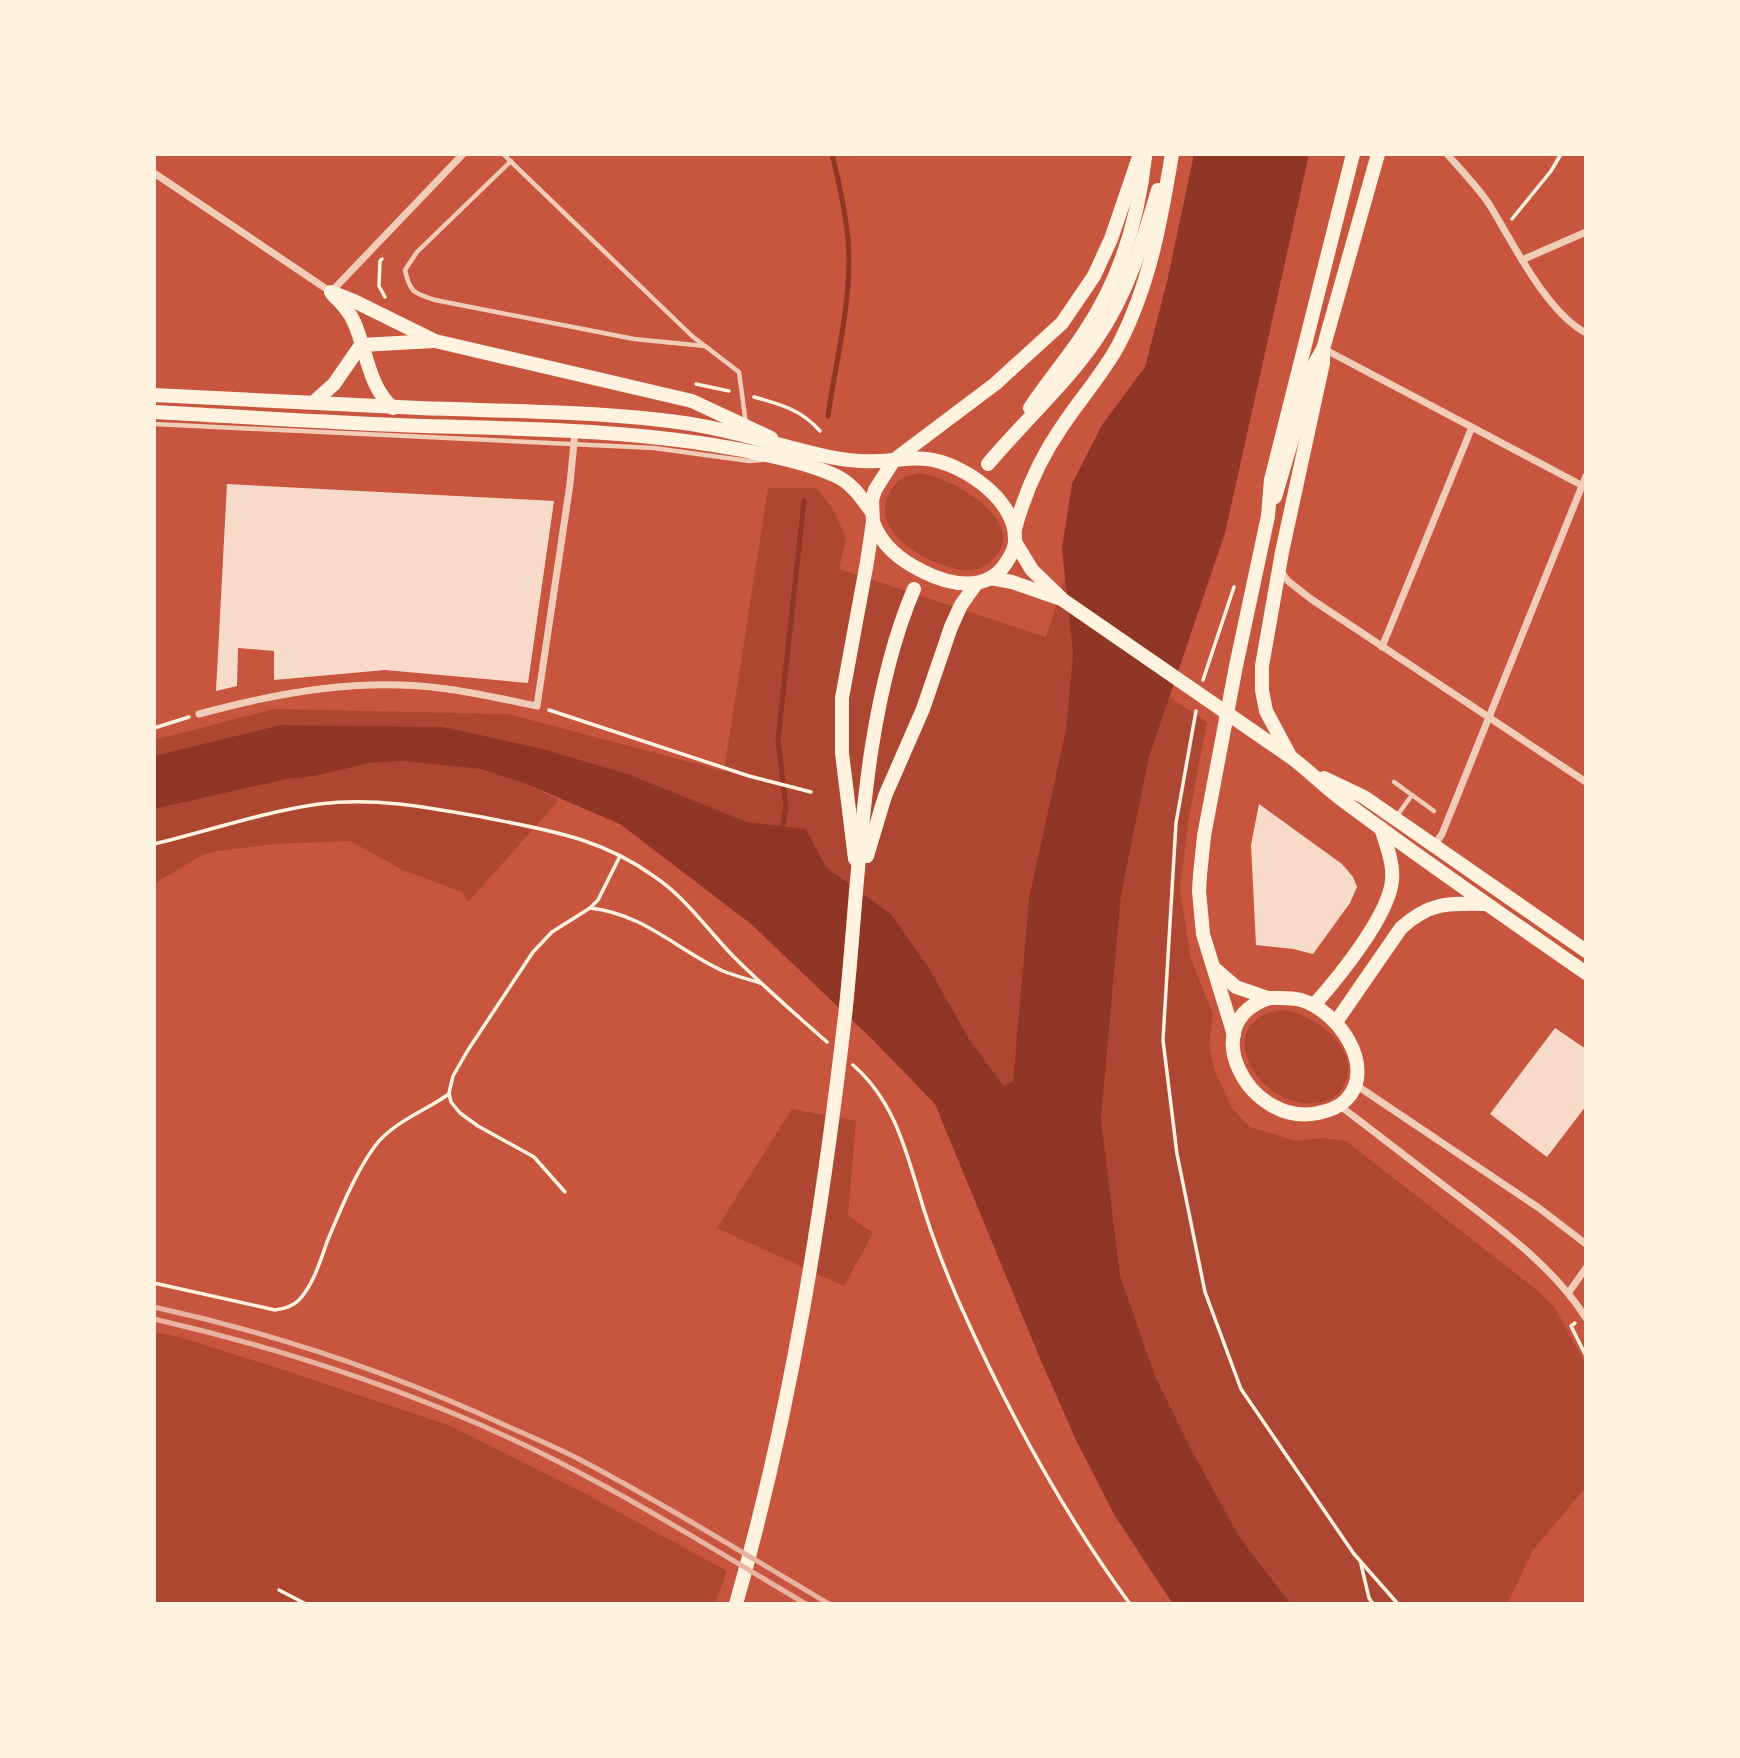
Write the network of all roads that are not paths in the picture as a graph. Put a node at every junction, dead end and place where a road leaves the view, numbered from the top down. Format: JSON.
{"nodes":[{"id":1,"x":463,"y":154,"type":"edge"},
{"id":2,"x":503,"y":154,"type":"edge"},
{"id":3,"x":1140,"y":154,"type":"edge"},
{"id":4,"x":1145,"y":154,"type":"edge"},
{"id":5,"x":1170,"y":154,"type":"edge"},
{"id":6,"x":1353,"y":154,"type":"edge"},
{"id":7,"x":1378,"y":154,"type":"edge"},
{"id":8,"x":1447,"y":154,"type":"edge"},
{"id":9,"x":511,"y":161,"type":"junction"},
{"id":10,"x":154,"y":173,"type":"edge"},
{"id":11,"x":1586,"y":232,"type":"edge"},
{"id":12,"x":1522,"y":260,"type":"junction"},
{"id":13,"x":331,"y":292,"type":"junction"},
{"id":14,"x":1586,"y":332,"type":"edge"},
{"id":15,"x":435,"y":341,"type":"junction"},
{"id":16,"x":361,"y":345,"type":"junction"},
{"id":17,"x":705,"y":346,"type":"junction"},
{"id":18,"x":1323,"y":349,"type":"junction"},
{"id":19,"x":154,"y":396,"type":"edge"},
{"id":20,"x":314,"y":402,"type":"junction"},
{"id":21,"x":391,"y":406,"type":"junction"},
{"id":22,"x":154,"y":412,"type":"edge"},
{"id":23,"x":154,"y":425,"type":"edge"},
{"id":24,"x":747,"y":425,"type":"junction"},
{"id":25,"x":501,"y":427,"type":"junction"},
{"id":26,"x":1472,"y":427,"type":"junction"},
{"id":27,"x":575,"y":438,"type":"junction"},
{"id":28,"x":1010,"y":438,"type":"junction"},
{"id":29,"x":783,"y":452,"type":"junction"},
{"id":30,"x":900,"y":460,"type":"junction"},
{"id":31,"x":988,"y":464,"type":"dead end"},
{"id":32,"x":1586,"y":476,"type":"edge"},
{"id":33,"x":1584,"y":486,"type":"edge"},
{"id":34,"x":1268,"y":516,"type":"junction"},
{"id":35,"x":872,"y":517,"type":"junction"},
{"id":36,"x":1015,"y":536,"type":"junction"},
{"id":37,"x":1279,"y":569,"type":"junction"},
{"id":38,"x":991,"y":578,"type":"junction"},
{"id":39,"x":976,"y":584,"type":"junction"},
{"id":40,"x":914,"y":589,"type":"dead end"},
{"id":41,"x":1063,"y":600,"type":"junction"},
{"id":42,"x":1382,"y":647,"type":"junction"},
{"id":43,"x":200,"y":714,"type":"road end"},
{"id":44,"x":1490,"y":717,"type":"junction"},
{"id":45,"x":1292,"y":758,"type":"junction"},
{"id":46,"x":1313,"y":774,"type":"junction"},
{"id":47,"x":1394,"y":782,"type":"dead end"},
{"id":48,"x":1586,"y":782,"type":"edge"},
{"id":49,"x":1412,"y":795,"type":"junction"},
{"id":50,"x":1434,"y":811,"type":"dead end"},
{"id":51,"x":1388,"y":824,"type":"junction"},
{"id":52,"x":1434,"y":846,"type":"junction"},
{"id":53,"x":858,"y":884,"type":"junction"},
{"id":54,"x":1486,"y":904,"type":"junction"},
{"id":55,"x":1586,"y":951,"type":"edge"},
{"id":56,"x":1213,"y":967,"type":"junction"},
{"id":57,"x":1586,"y":973,"type":"edge"},
{"id":58,"x":1269,"y":999,"type":"junction"},
{"id":59,"x":1314,"y":1005,"type":"junction"},
{"id":60,"x":1336,"y":1022,"type":"junction"},
{"id":61,"x":1234,"y":1035,"type":"junction"},
{"id":62,"x":1356,"y":1085,"type":"junction"},
{"id":63,"x":1340,"y":1106,"type":"junction"},
{"id":64,"x":1586,"y":1244,"type":"edge"},
{"id":65,"x":1586,"y":1268,"type":"edge"},
{"id":66,"x":1569,"y":1292,"type":"junction"},
{"id":67,"x":1586,"y":1317,"type":"edge"},
{"id":68,"x":737,"y":1598,"type":"edge"}],
"edges":[{"from":1,"to":13,"type":"street"},
{"from":2,"to":9,"type":"lane"},
{"from":3,"to":30,"type":"main road"},
{"from":4,"to":28,"type":"main road"},
{"from":5,"to":28,"type":"main road"},
{"from":5,"to":36,"type":"main road"},
{"from":6,"to":34,"type":"main road"},
{"from":7,"to":18,"type":"main road"},
{"from":8,"to":12,"type":"street"},
{"from":9,"to":17,"type":"lane"},
{"from":9,"to":17,"type":"lane"},
{"from":10,"to":13,"type":"street"},
{"from":11,"to":12,"type":"street"},
{"from":12,"to":14,"type":"street"},
{"from":13,"to":15,"type":"main road"},
{"from":13,"to":16,"type":"main road"},
{"from":15,"to":16,"type":"main road"},
{"from":15,"to":24,"type":"main road"},
{"from":16,"to":20,"type":"main road"},
{"from":16,"to":21,"type":"main road"},
{"from":17,"to":24,"type":"lane"},
{"from":18,"to":26,"type":"street"},
{"from":18,"to":34,"type":"main road"},
{"from":18,"to":37,"type":"main road"},
{"from":19,"to":20,"type":"main road"},
{"from":20,"to":21,"type":"main road"},
{"from":21,"to":25,"type":"main road"},
{"from":21,"to":29,"type":"main road"},
{"from":22,"to":25,"type":"main road"},
{"from":23,"to":27,"type":"lane"},
{"from":24,"to":29,"type":"main road"},
{"from":25,"to":27,"type":"main road"},
{"from":26,"to":33,"type":"street"},
{"from":26,"to":42,"type":"street"},
{"from":27,"to":29,"type":"main road"},
{"from":27,"to":43,"type":"street"},
{"from":28,"to":31,"type":"main road"},
{"from":29,"to":30,"type":"main road"},
{"from":29,"to":35,"type":"main road"},
{"from":30,"to":35,"type":"main road"},
{"from":30,"to":36,"type":"main road"},
{"from":32,"to":33,"type":"street"},
{"from":33,"to":44,"type":"street"},
{"from":34,"to":56,"type":"main road"},
{"from":35,"to":39,"type":"main road"},
{"from":35,"to":53,"type":"main road"},
{"from":36,"to":38,"type":"main road"},
{"from":36,"to":41,"type":"main road"},
{"from":37,"to":42,"type":"street"},
{"from":37,"to":45,"type":"main road"},
{"from":38,"to":39,"type":"main road"},
{"from":38,"to":41,"type":"main road"},
{"from":39,"to":53,"type":"main road"},
{"from":40,"to":53,"type":"main road"},
{"from":41,"to":45,"type":"main road"},
{"from":42,"to":44,"type":"street"},
{"from":44,"to":48,"type":"street"},
{"from":44,"to":52,"type":"street"},
{"from":45,"to":46,"type":"main road"},
{"from":46,"to":51,"type":"main road"},
{"from":46,"to":51,"type":"main road"},
{"from":47,"to":49,"type":"lane"},
{"from":49,"to":50,"type":"lane"},
{"from":49,"to":51,"type":"lane"},
{"from":51,"to":52,"type":"main road"},
{"from":51,"to":54,"type":"main road"},
{"from":51,"to":59,"type":"main road"},
{"from":52,"to":55,"type":"main road"},
{"from":53,"to":68,"type":"main road"},
{"from":54,"to":57,"type":"main road"},
{"from":54,"to":60,"type":"main road"},
{"from":56,"to":58,"type":"main road"},
{"from":56,"to":61,"type":"main road"},
{"from":58,"to":59,"type":"main road"},
{"from":58,"to":61,"type":"main road"},
{"from":59,"to":60,"type":"main road"},
{"from":60,"to":62,"type":"main road"},
{"from":61,"to":63,"type":"main road"},
{"from":62,"to":63,"type":"main road"},
{"from":62,"to":64,"type":"street"},
{"from":63,"to":66,"type":"street"},
{"from":65,"to":66,"type":"street"},
{"from":66,"to":67,"type":"street"}]}
